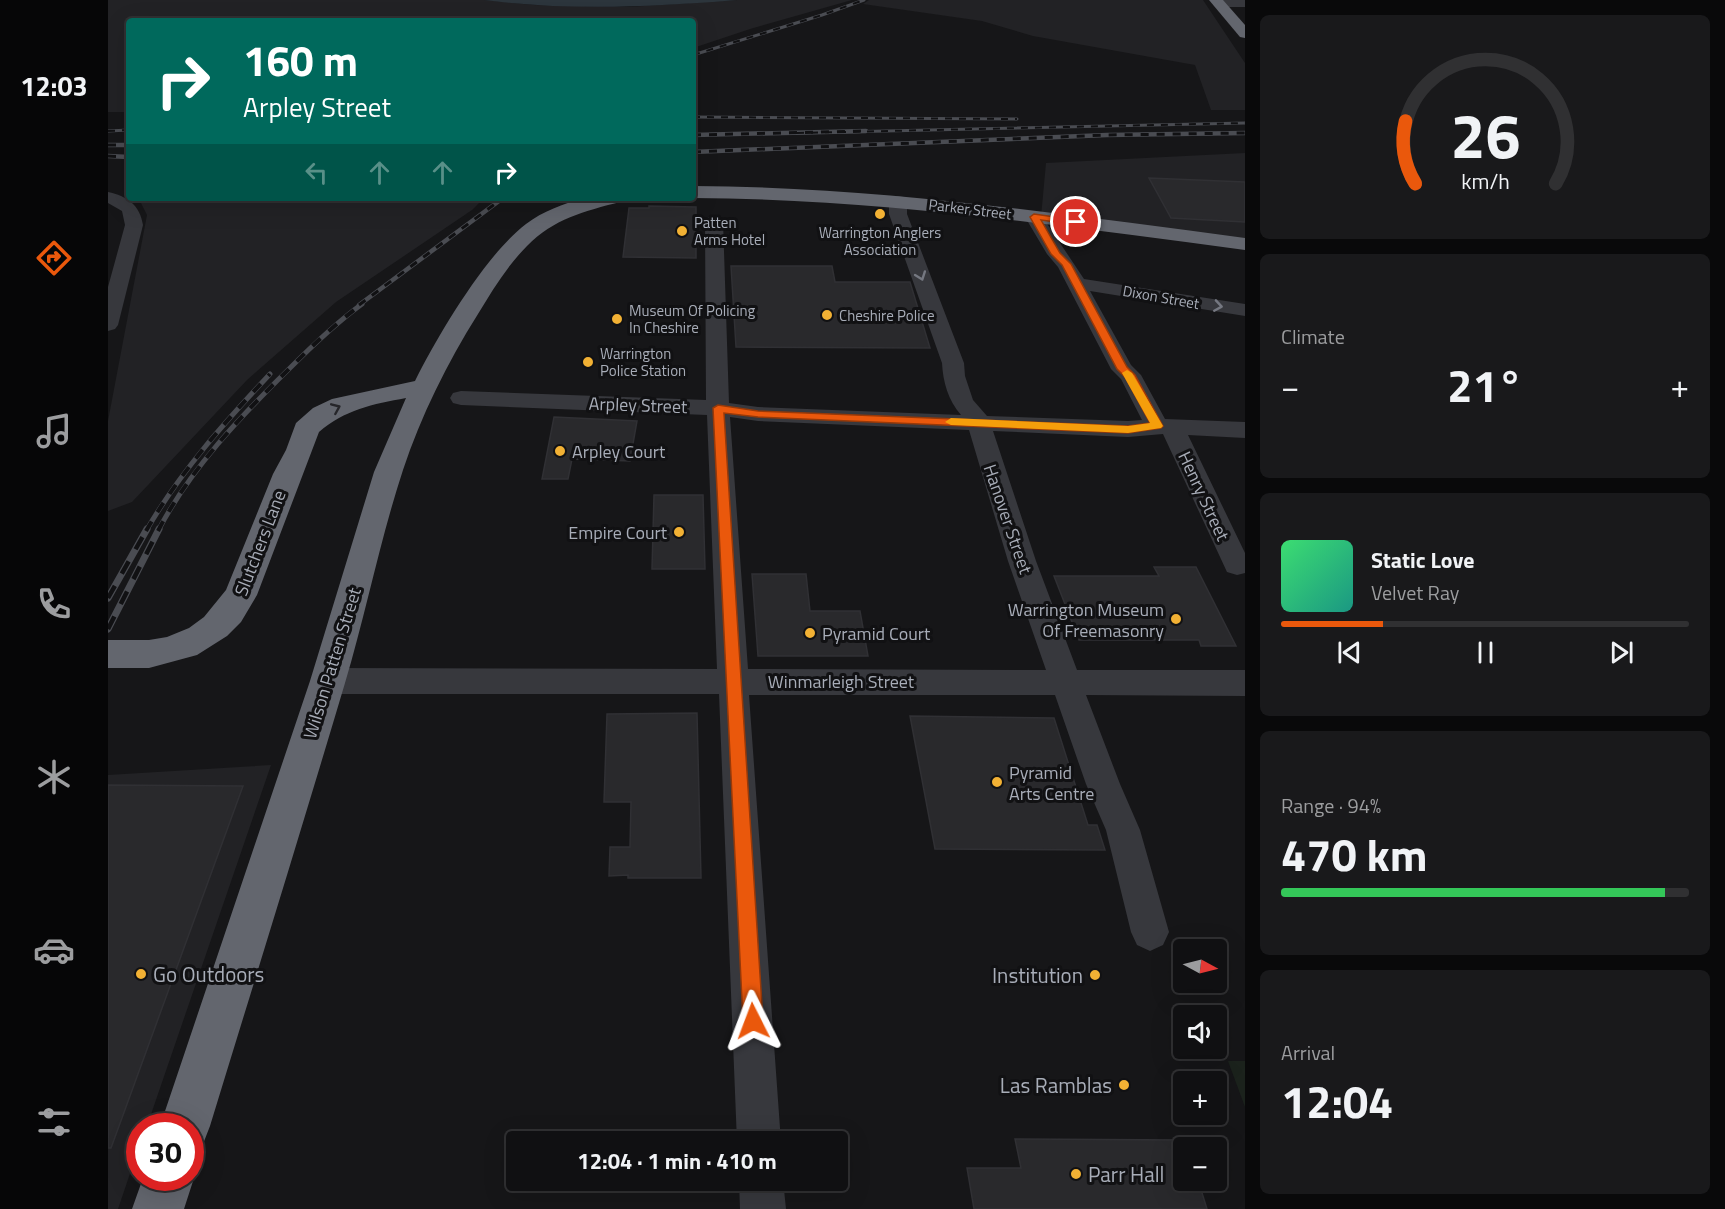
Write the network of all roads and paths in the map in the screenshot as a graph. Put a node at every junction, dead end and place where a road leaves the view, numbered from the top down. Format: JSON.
{"nodes":[{"id":1,"x":1213,"y":1,"type":"edge"},
{"id":2,"x":1245,"y":3,"type":"edge"},
{"id":3,"x":1242,"y":31,"type":"edge"},
{"id":4,"x":696,"y":192,"type":"edge"},
{"id":5,"x":108,"y":197,"type":"edge"},
{"id":6,"x":597,"y":201,"type":"edge"},
{"id":7,"x":898,"y":201,"type":"junction"},
{"id":8,"x":1034,"y":217,"type":"junction"},
{"id":9,"x":714,"y":221,"type":"dead end"},
{"id":10,"x":1245,"y":244,"type":"edge"},
{"id":11,"x":1078,"y":284,"type":"junction"},
{"id":12,"x":1245,"y":310,"type":"edge"},
{"id":13,"x":108,"y":326,"type":"edge"},
{"id":14,"x":423,"y":387,"type":"junction"},
{"id":15,"x":461,"y":398,"type":"dead end"},
{"id":16,"x":718,"y":408,"type":"junction"},
{"id":17,"x":410,"y":416,"type":"junction"},
{"id":18,"x":977,"y":423,"type":"junction"},
{"id":19,"x":1165,"y":426,"type":"junction"},
{"id":20,"x":1245,"y":430,"type":"edge"},
{"id":21,"x":300,"y":450,"type":"junction"},
{"id":22,"x":1236,"y":565,"type":"dead end"},
{"id":23,"x":114,"y":655,"type":"edge"},
{"id":24,"x":328,"y":681,"type":"junction"},
{"id":25,"x":735,"y":681,"type":"junction"},
{"id":26,"x":1067,"y":681,"type":"junction"},
{"id":27,"x":1245,"y":683,"type":"edge"},
{"id":28,"x":1150,"y":932,"type":"dead end"},
{"id":29,"x":189,"y":1113,"type":"edge"},
{"id":30,"x":758,"y":1131,"type":"edge"},
{"id":31,"x":164,"y":1191,"type":"edge"},
{"id":32,"x":762,"y":1191,"type":"edge"},
{"id":33,"x":158,"y":1209,"type":"edge"},
{"id":34,"x":763,"y":1209,"type":"edge"}],
"edges":[{"from":1,"to":2,"type":"street"},
{"from":1,"to":3,"type":"highway"},
{"from":4,"to":7,"type":"highway","name":"Parker Street"},
{"from":5,"to":13,"type":"street"},
{"from":6,"to":14,"type":"highway","name":"Wilson Patten Street"},
{"from":7,"to":8,"type":"highway","name":"Parker Street"},
{"from":7,"to":18,"type":"street","name":"Hanover Street","one_way":true},
{"from":8,"to":10,"type":"highway","name":"Parker Street"},
{"from":8,"to":11,"type":"street","name":"Henry Street"},
{"from":9,"to":16,"type":"street"},
{"from":11,"to":12,"type":"street","name":"Dixon Street","one_way":true},
{"from":11,"to":19,"type":"street","name":"Henry Street"},
{"from":14,"to":17,"type":"highway","name":"Wilson Patten Street"},
{"from":21,"to":14,"type":"highway","name":"Slutchers Lane","one_way":true},
{"from":15,"to":16,"type":"street","name":"Arpley Street"},
{"from":16,"to":18,"type":"street","name":"Arpley Street"},
{"from":16,"to":25,"type":"street"},
{"from":17,"to":21,"type":"highway"},
{"from":17,"to":24,"type":"highway","name":"Wilson Patten Street"},
{"from":18,"to":19,"type":"street","name":"Arpley Street"},
{"from":18,"to":26,"type":"street","name":"Hanover Street"},
{"from":19,"to":20,"type":"street","name":"Arpley Street"},
{"from":19,"to":22,"type":"street","name":"Henry Street"},
{"from":21,"to":23,"type":"highway","name":"Slutchers Lane"},
{"from":24,"to":25,"type":"street","name":"Winmarleigh Street"},
{"from":24,"to":29,"type":"highway","name":"Wilson Patten Street"},
{"from":25,"to":26,"type":"street","name":"Winmarleigh Street"},
{"from":25,"to":30,"type":"street"},
{"from":26,"to":27,"type":"street","name":"Winmarleigh Street"},
{"from":26,"to":28,"type":"street","name":"Hanover Street"},
{"from":31,"to":33,"type":"highway"},
{"from":32,"to":34,"type":"street"}]}
